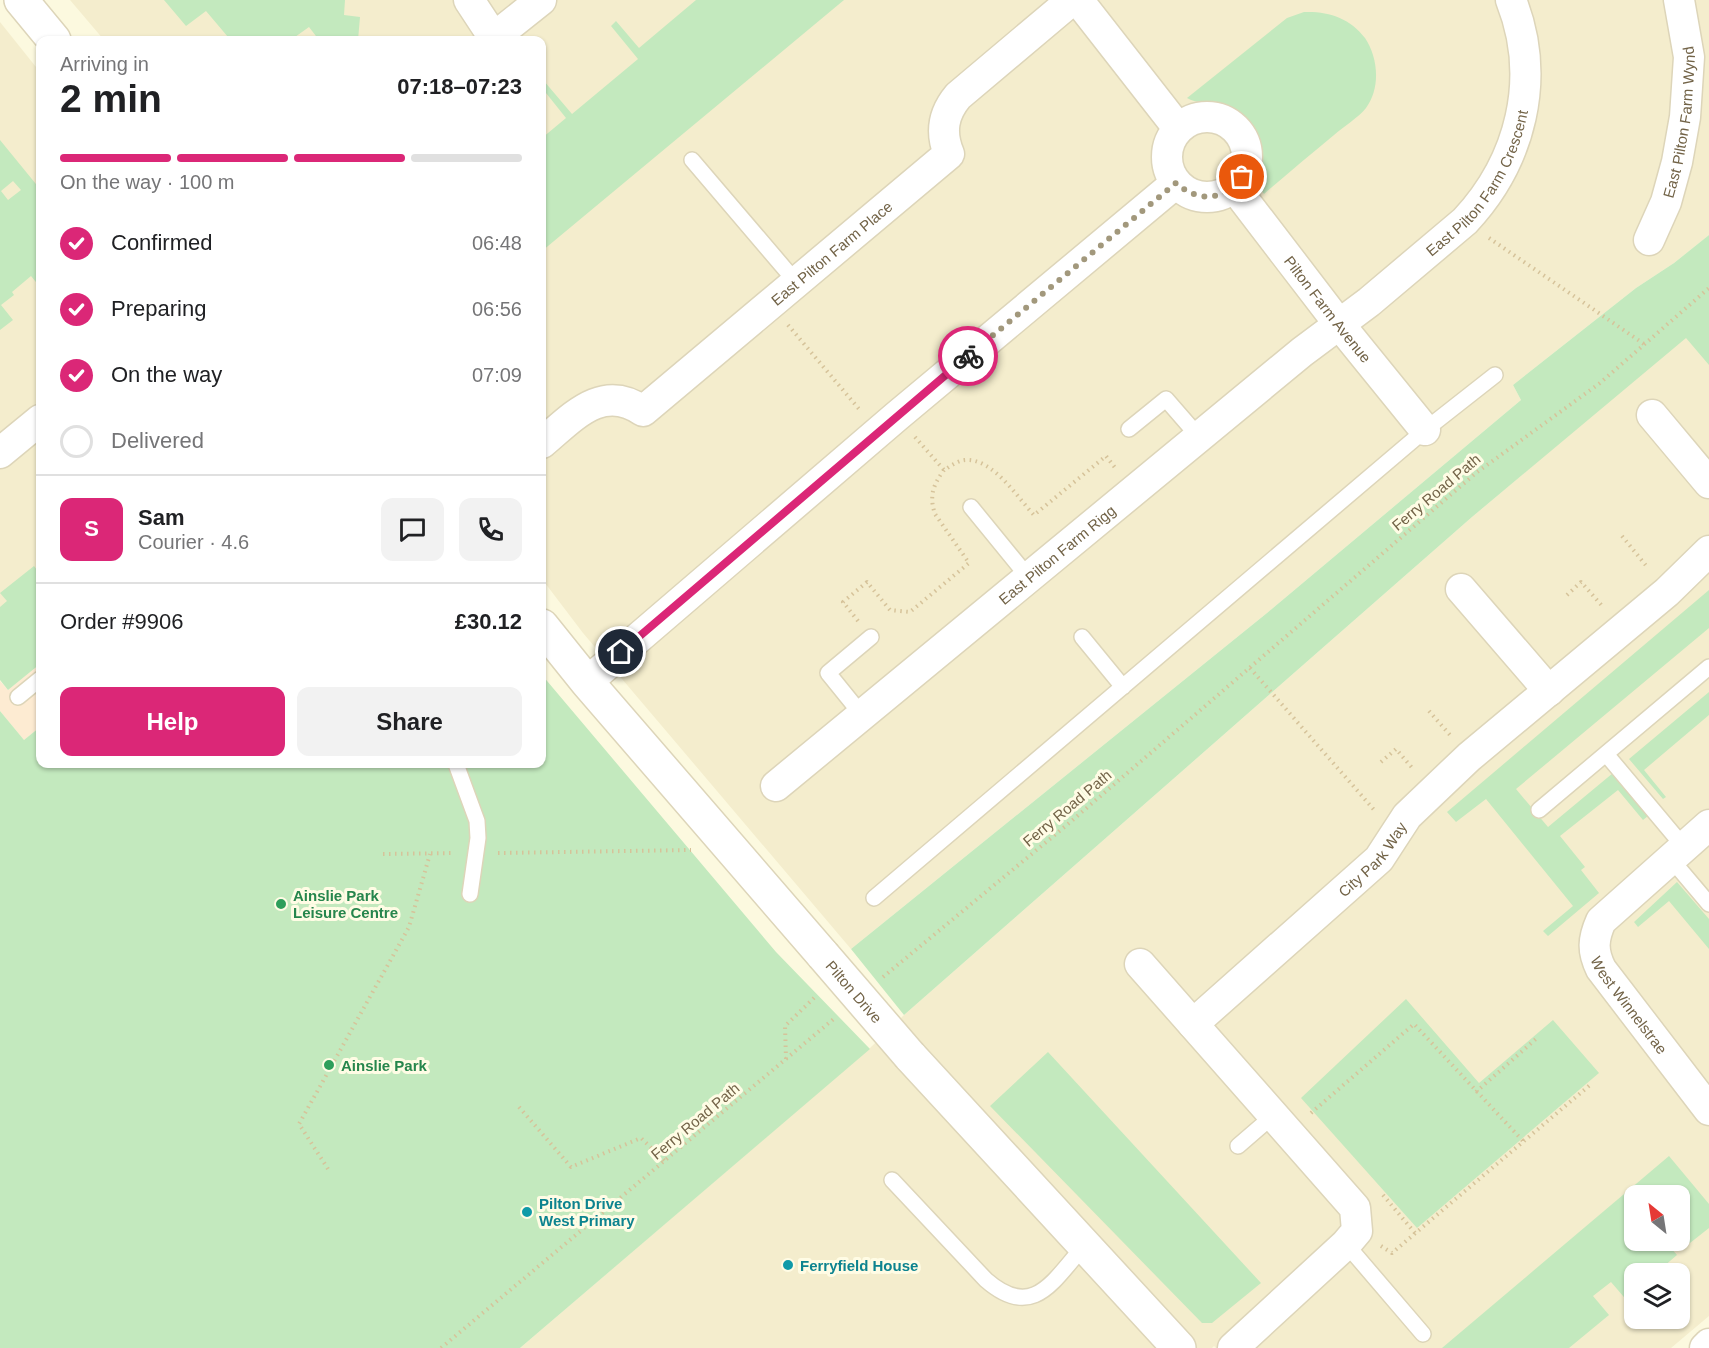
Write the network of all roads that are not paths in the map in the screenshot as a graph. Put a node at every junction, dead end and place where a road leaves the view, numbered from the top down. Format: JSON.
{"nodes":[{"id":1,"x":21,"y":0,"type":"edge"},
{"id":2,"x":469,"y":0,"type":"edge"},
{"id":3,"x":541,"y":0,"type":"edge"},
{"id":4,"x":1072,"y":0,"type":"edge"},
{"id":5,"x":1078,"y":0,"type":"edge"},
{"id":6,"x":1511,"y":0,"type":"edge"},
{"id":7,"x":1679,"y":0,"type":"edge"},
{"id":8,"x":51,"y":36,"type":"edge"},
{"id":9,"x":491,"y":36,"type":"edge"},
{"id":10,"x":497,"y":36,"type":"edge"},
{"id":11,"x":1178,"y":128,"type":"junction"},
{"id":12,"x":692,"y":159,"type":"dead end"},
{"id":13,"x":1176,"y":183,"type":"junction"},
{"id":14,"x":1234,"y":187,"type":"junction"},
{"id":15,"x":1649,"y":240,"type":"dead end"},
{"id":16,"x":796,"y":282,"type":"junction"},
{"id":17,"x":1339,"y":324,"type":"junction"},
{"id":18,"x":1495,"y":375,"type":"dead end"},
{"id":19,"x":1652,"y":415,"type":"dead end"},
{"id":20,"x":36,"y":423,"type":"edge"},
{"id":21,"x":1129,"y":429,"type":"dead end"},
{"id":22,"x":1425,"y":430,"type":"junction"},
{"id":23,"x":1199,"y":437,"type":"junction"},
{"id":24,"x":546,"y":440,"type":"edge"},
{"id":25,"x":0,"y":453,"type":"edge"},
{"id":26,"x":1709,"y":483,"type":"edge"},
{"id":27,"x":971,"y":507,"type":"dead end"},
{"id":28,"x":1709,"y":551,"type":"edge"},
{"id":29,"x":1029,"y":578,"type":"junction"},
{"id":30,"x":1461,"y":590,"type":"dead end"},
{"id":31,"x":546,"y":631,"type":"edge"},
{"id":32,"x":871,"y":637,"type":"road end"},
{"id":33,"x":1082,"y":638,"type":"dead end"},
{"id":34,"x":1709,"y":667,"type":"edge"},
{"id":35,"x":36,"y":682,"type":"edge"},
{"id":36,"x":586,"y":682,"type":"junction"},
{"id":37,"x":1123,"y":687,"type":"junction"},
{"id":38,"x":1549,"y":690,"type":"junction"},
{"id":39,"x":18,"y":697,"type":"dead end"},
{"id":40,"x":862,"y":715,"type":"junction"},
{"id":41,"x":1606,"y":754,"type":"junction"},
{"id":42,"x":457,"y":768,"type":"edge"},
{"id":43,"x":776,"y":786,"type":"dead end"},
{"id":44,"x":1539,"y":810,"type":"dead end"},
{"id":45,"x":1709,"y":825,"type":"edge"},
{"id":46,"x":1677,"y":853,"type":"junction"},
{"id":47,"x":470,"y":894,"type":"dead end"},
{"id":48,"x":874,"y":898,"type":"dead end"},
{"id":49,"x":1709,"y":904,"type":"edge"},
{"id":50,"x":1140,"y":964,"type":"dead end"},
{"id":51,"x":1193,"y":1024,"type":"junction"},
{"id":52,"x":1709,"y":1110,"type":"edge"},
{"id":53,"x":1281,"y":1123,"type":"junction"},
{"id":54,"x":1238,"y":1146,"type":"dead end"},
{"id":55,"x":892,"y":1180,"type":"dead end"},
{"id":56,"x":1352,"y":1237,"type":"junction"},
{"id":57,"x":1084,"y":1246,"type":"junction"},
{"id":58,"x":1423,"y":1334,"type":"dead end"},
{"id":59,"x":1709,"y":1344,"type":"edge"},
{"id":60,"x":1179,"y":1348,"type":"edge"},
{"id":61,"x":1233,"y":1348,"type":"edge"},
{"id":62,"x":1705,"y":1348,"type":"edge"}],
"edges":[{"from":1,"to":8,"type":"street"},
{"from":2,"to":9,"type":"street"},
{"from":3,"to":10,"type":"street"},
{"from":4,"to":16,"type":"street","name":"East Pilton Farm Place"},
{"from":5,"to":11,"type":"street"},
{"from":6,"to":17,"type":"street","name":"East Pilton Farm Crescent"},
{"from":7,"to":15,"type":"street","name":"East Pilton Farm Wynd"},
{"from":11,"to":13,"type":"street"},
{"from":11,"to":14,"type":"street"},
{"from":12,"to":16,"type":"lane"},
{"from":13,"to":14,"type":"street"},
{"from":13,"to":36,"type":"street"},
{"from":14,"to":17,"type":"street","name":"Pilton Farm Avenue"},
{"from":16,"to":24,"type":"street","name":"East Pilton Farm Place"},
{"from":17,"to":22,"type":"street","name":"Pilton Farm Avenue"},
{"from":17,"to":23,"type":"street","name":"East Pilton Farm Rigg"},
{"from":18,"to":22,"type":"lane"},
{"from":19,"to":26,"type":"street"},
{"from":20,"to":25,"type":"street"},
{"from":21,"to":23,"type":"lane"},
{"from":22,"to":37,"type":"lane"},
{"from":23,"to":29,"type":"street","name":"East Pilton Farm Rigg"},
{"from":27,"to":29,"type":"lane"},
{"from":28,"to":38,"type":"street","name":"City Park Way"},
{"from":29,"to":40,"type":"street","name":"East Pilton Farm Rigg"},
{"from":30,"to":38,"type":"street"},
{"from":31,"to":36,"type":"street","name":"Pilton Drive"},
{"from":32,"to":40,"type":"lane"},
{"from":33,"to":37,"type":"lane"},
{"from":34,"to":41,"type":"lane"},
{"from":35,"to":39,"type":"lane"},
{"from":36,"to":57,"type":"street","name":"Pilton Drive","bridge":true},
{"from":37,"to":48,"type":"lane"},
{"from":38,"to":51,"type":"street","name":"City Park Way"},
{"from":40,"to":43,"type":"street","name":"East Pilton Farm Rigg"},
{"from":41,"to":44,"type":"lane"},
{"from":41,"to":46,"type":"lane"},
{"from":42,"to":47,"type":"lane"},
{"from":45,"to":46,"type":"street","name":"West Winnelstrae"},
{"from":46,"to":49,"type":"lane"},
{"from":46,"to":52,"type":"street","name":"West Winnelstrae"},
{"from":50,"to":51,"type":"street"},
{"from":51,"to":53,"type":"street"},
{"from":53,"to":54,"type":"lane"},
{"from":53,"to":56,"type":"street"},
{"from":55,"to":57,"type":"lane"},
{"from":56,"to":58,"type":"lane"},
{"from":56,"to":61,"type":"street"},
{"from":57,"to":60,"type":"street","name":"Pilton Drive"},
{"from":59,"to":62,"type":"street"}]}
